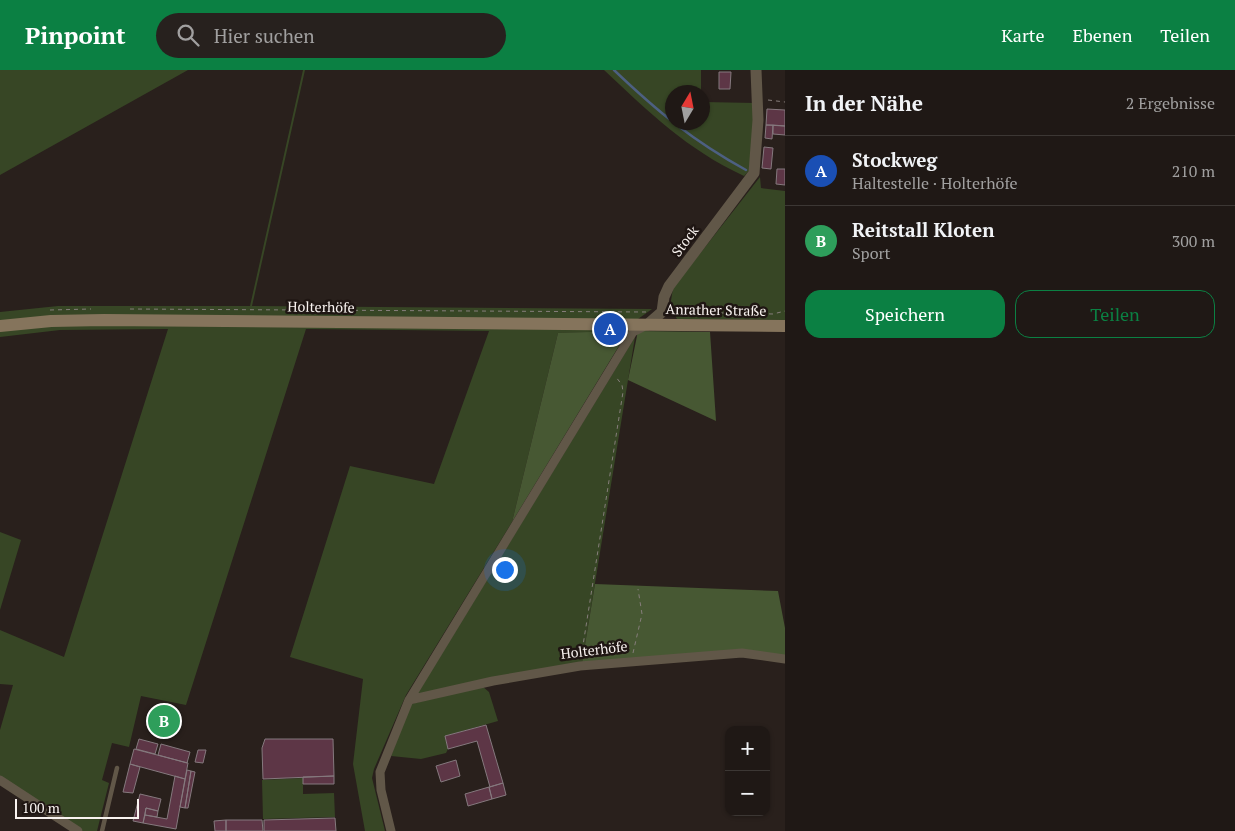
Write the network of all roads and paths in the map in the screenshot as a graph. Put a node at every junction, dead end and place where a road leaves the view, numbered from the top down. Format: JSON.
{"nodes":[{"id":1,"x":756,"y":70,"type":"edge"},
{"id":2,"x":758,"y":99,"type":"junction"},
{"id":3,"x":785,"y":102,"type":"edge"},
{"id":4,"x":95,"y":309,"type":"dead end"},
{"id":5,"x":124,"y":309,"type":"dead end"},
{"id":6,"x":47,"y":310,"type":"dead end"},
{"id":7,"x":785,"y":311,"type":"edge"},
{"id":8,"x":662,"y":312,"type":"junction"},
{"id":9,"x":0,"y":326,"type":"edge"},
{"id":10,"x":785,"y":326,"type":"edge"},
{"id":11,"x":641,"y":327,"type":"junction"},
{"id":12,"x":609,"y":372,"type":"junction"},
{"id":13,"x":638,"y":589,"type":"dead end"},
{"id":14,"x":785,"y":659,"type":"edge"},
{"id":15,"x":630,"y":661,"type":"junction"},
{"id":16,"x":580,"y":666,"type":"junction"},
{"id":17,"x":409,"y":700,"type":"junction"},
{"id":18,"x":116,"y":768,"type":"dead end"},
{"id":19,"x":0,"y":780,"type":"edge"},
{"id":20,"x":78,"y":831,"type":"edge"},
{"id":21,"x":102,"y":831,"type":"edge"},
{"id":22,"x":391,"y":831,"type":"edge"}],
"edges":[{"from":1,"to":2,"type":"street"},
{"from":2,"to":3,"type":"path"},
{"from":2,"to":8,"type":"street","name":"Stock"},
{"from":4,"to":6,"type":"path"},
{"from":5,"to":8,"type":"path"},
{"from":7,"to":8,"type":"path"},
{"from":8,"to":11,"type":"street"},
{"from":9,"to":11,"type":"main road","name":"Holterhöfe"},
{"from":10,"to":11,"type":"main road","name":"Anrather Straße"},
{"from":11,"to":12,"type":"street"},
{"from":12,"to":16,"type":"path"},
{"from":12,"to":17,"type":"street"},
{"from":13,"to":15,"type":"path"},
{"from":14,"to":15,"type":"street","name":"Holterhöfe"},
{"from":15,"to":16,"type":"street","name":"Holterhöfe"},
{"from":16,"to":17,"type":"street","name":"Holterhöfe"},
{"from":17,"to":22,"type":"street"},
{"from":18,"to":21,"type":"lane"},
{"from":19,"to":20,"type":"street"}]}
